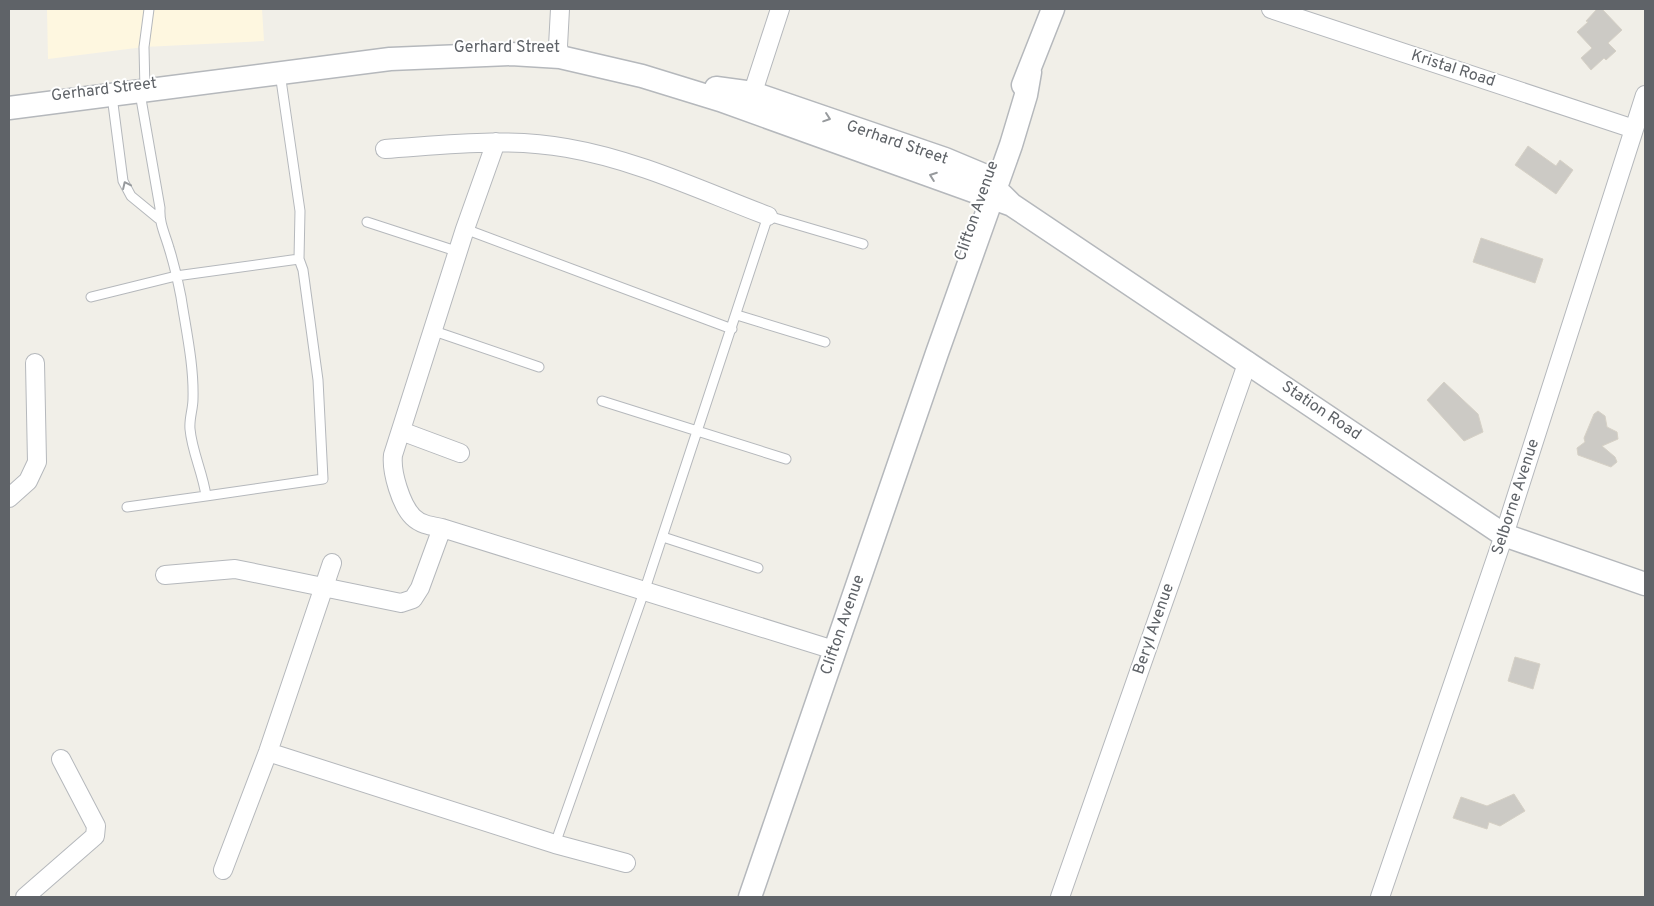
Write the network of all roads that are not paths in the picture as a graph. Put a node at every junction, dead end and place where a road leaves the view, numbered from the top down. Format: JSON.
{"nodes":[{"id":1,"x":149,"y":9,"type":"edge"},
{"id":2,"x":560,"y":9,"type":"edge"},
{"id":3,"x":780,"y":9,"type":"edge"},
{"id":4,"x":1053,"y":9,"type":"edge"},
{"id":5,"x":1272,"y":9,"type":"edge"},
{"id":6,"x":559,"y":51,"type":"junction"},
{"id":7,"x":280,"y":73,"type":"junction"},
{"id":8,"x":143,"y":90,"type":"junction"},
{"id":9,"x":1645,"y":95,"type":"edge"},
{"id":10,"x":112,"y":96,"type":"junction"},
{"id":11,"x":750,"y":101,"type":"junction"},
{"id":12,"x":9,"y":102,"type":"edge"},
{"id":13,"x":9,"y":108,"type":"edge"},
{"id":14,"x":1634,"y":128,"type":"junction"},
{"id":15,"x":496,"y":142,"type":"junction"},
{"id":16,"x":384,"y":149,"type":"dead end"},
{"id":17,"x":993,"y":192,"type":"junction"},
{"id":18,"x":768,"y":216,"type":"junction"},
{"id":19,"x":160,"y":219,"type":"junction"},
{"id":20,"x":366,"y":222,"type":"dead end"},
{"id":21,"x":465,"y":229,"type":"junction"},
{"id":22,"x":863,"y":244,"type":"dead end"},
{"id":23,"x":459,"y":252,"type":"junction"},
{"id":24,"x":299,"y":259,"type":"junction"},
{"id":25,"x":176,"y":276,"type":"junction"},
{"id":26,"x":91,"y":297,"type":"dead end"},
{"id":27,"x":737,"y":315,"type":"junction"},
{"id":28,"x":732,"y":329,"type":"junction"},
{"id":29,"x":434,"y":331,"type":"junction"},
{"id":30,"x":825,"y":342,"type":"dead end"},
{"id":31,"x":1248,"y":361,"type":"junction"},
{"id":32,"x":35,"y":363,"type":"dead end"},
{"id":33,"x":539,"y":367,"type":"dead end"},
{"id":34,"x":602,"y":401,"type":"dead end"},
{"id":35,"x":401,"y":431,"type":"junction"},
{"id":36,"x":697,"y":432,"type":"junction"},
{"id":37,"x":460,"y":453,"type":"dead end"},
{"id":38,"x":786,"y":460,"type":"dead end"},
{"id":39,"x":206,"y":496,"type":"junction"},
{"id":40,"x":9,"y":498,"type":"edge"},
{"id":41,"x":127,"y":507,"type":"dead end"},
{"id":42,"x":442,"y":528,"type":"junction"},
{"id":43,"x":1504,"y":535,"type":"junction"},
{"id":44,"x":663,"y":537,"type":"junction"},
{"id":45,"x":332,"y":563,"type":"dead end"},
{"id":46,"x":758,"y":568,"type":"dead end"},
{"id":47,"x":165,"y":575,"type":"dead end"},
{"id":48,"x":1645,"y":584,"type":"edge"},
{"id":49,"x":324,"y":588,"type":"junction"},
{"id":50,"x":644,"y":592,"type":"junction"},
{"id":51,"x":834,"y":650,"type":"junction"},
{"id":52,"x":268,"y":752,"type":"junction"},
{"id":53,"x":61,"y":758,"type":"dead end"},
{"id":54,"x":555,"y":844,"type":"junction"},
{"id":55,"x":626,"y":863,"type":"dead end"},
{"id":56,"x":223,"y":870,"type":"dead end"},
{"id":57,"x":25,"y":897,"type":"edge"},
{"id":58,"x":750,"y":897,"type":"edge"},
{"id":59,"x":1060,"y":897,"type":"edge"},
{"id":60,"x":1380,"y":897,"type":"edge"}],
"edges":[{"from":1,"to":8,"type":"lane"},
{"from":2,"to":6,"type":"street"},
{"from":3,"to":11,"type":"street"},
{"from":4,"to":17,"type":"street","name":"Clifton Avenue"},
{"from":5,"to":14,"type":"street","name":"Kristal Road"},
{"from":6,"to":7,"type":"street","name":"Gerhard Street"},
{"from":6,"to":8,"type":"street","name":"Gerhard Street"},
{"from":6,"to":11,"type":"street","name":"Gerhard Street"},
{"from":7,"to":8,"type":"street","name":"Gerhard Street"},
{"from":7,"to":24,"type":"lane"},
{"from":8,"to":10,"type":"street","name":"Gerhard Street"},
{"from":8,"to":12,"type":"street","name":"Gerhard Street"},
{"from":8,"to":19,"type":"lane"},
{"from":9,"to":14,"type":"street","name":"Selborne Avenue"},
{"from":10,"to":13,"type":"street","name":"Gerhard Street"},
{"from":19,"to":10,"type":"lane","one_way":true},
{"from":11,"to":17,"type":"street","name":"Gerhard Street"},
{"from":14,"to":43,"type":"street","name":"Selborne Avenue"},
{"from":15,"to":16,"type":"street"},
{"from":15,"to":18,"type":"street"},
{"from":15,"to":21,"type":"street"},
{"from":17,"to":31,"type":"street","name":"Station Road"},
{"from":17,"to":51,"type":"street","name":"Clifton Avenue"},
{"from":18,"to":22,"type":"lane"},
{"from":18,"to":27,"type":"lane"},
{"from":19,"to":25,"type":"lane"},
{"from":20,"to":23,"type":"lane"},
{"from":21,"to":23,"type":"street"},
{"from":21,"to":28,"type":"lane"},
{"from":23,"to":29,"type":"street"},
{"from":24,"to":25,"type":"lane"},
{"from":24,"to":39,"type":"lane"},
{"from":25,"to":26,"type":"lane"},
{"from":25,"to":39,"type":"lane"},
{"from":27,"to":28,"type":"lane"},
{"from":27,"to":30,"type":"lane"},
{"from":28,"to":36,"type":"lane"},
{"from":29,"to":33,"type":"lane"},
{"from":29,"to":35,"type":"street"},
{"from":31,"to":43,"type":"street","name":"Station Road"},
{"from":31,"to":59,"type":"street","name":"Beryl Avenue"},
{"from":32,"to":40,"type":"street"},
{"from":34,"to":36,"type":"lane"},
{"from":35,"to":37,"type":"street"},
{"from":35,"to":42,"type":"street"},
{"from":36,"to":38,"type":"lane"},
{"from":36,"to":44,"type":"lane"},
{"from":39,"to":41,"type":"lane"},
{"from":42,"to":49,"type":"street"},
{"from":42,"to":50,"type":"street"},
{"from":43,"to":48,"type":"street","name":"Station Road"},
{"from":43,"to":60,"type":"street","name":"Selborne Avenue"},
{"from":44,"to":46,"type":"lane"},
{"from":44,"to":50,"type":"lane"},
{"from":45,"to":49,"type":"street"},
{"from":47,"to":49,"type":"street"},
{"from":49,"to":52,"type":"street"},
{"from":50,"to":51,"type":"street"},
{"from":50,"to":54,"type":"lane"},
{"from":51,"to":58,"type":"street","name":"Clifton Avenue"},
{"from":52,"to":54,"type":"street"},
{"from":52,"to":56,"type":"street"},
{"from":53,"to":57,"type":"street"},
{"from":54,"to":55,"type":"street"}]}
